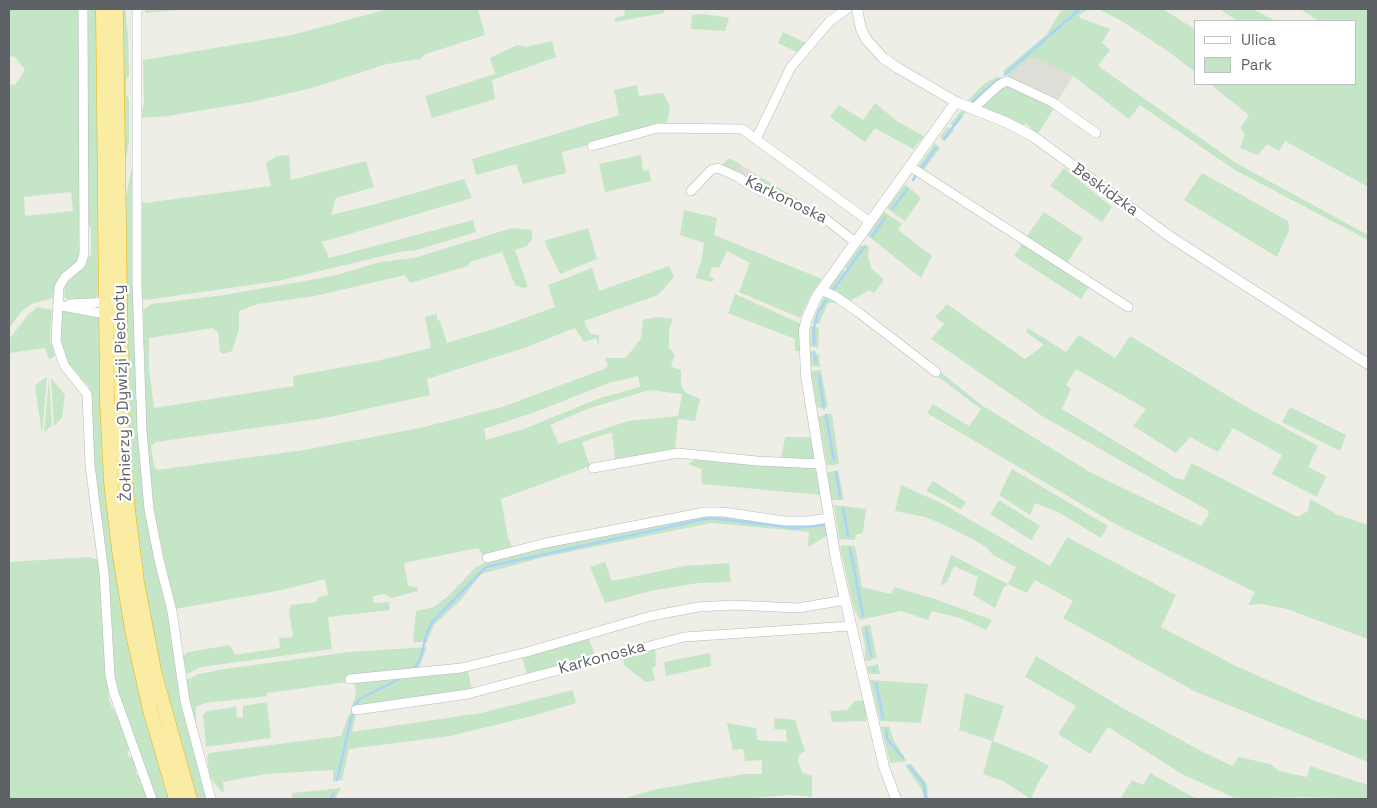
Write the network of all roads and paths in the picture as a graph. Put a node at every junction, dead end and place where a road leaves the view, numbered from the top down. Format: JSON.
{"nodes":[{"id":1,"x":82,"y":9,"type":"edge"},
{"id":2,"x":102,"y":9,"type":"edge"},
{"id":3,"x":116,"y":9,"type":"edge"},
{"id":4,"x":137,"y":9,"type":"edge"},
{"id":5,"x":847,"y":9,"type":"edge"},
{"id":6,"x":857,"y":9,"type":"edge"},
{"id":7,"x":956,"y":102,"type":"junction"},
{"id":8,"x":973,"y":109,"type":"junction"},
{"id":9,"x":1096,"y":133,"type":"dead end"},
{"id":10,"x":756,"y":139,"type":"junction"},
{"id":11,"x":592,"y":146,"type":"dead end"},
{"id":12,"x":911,"y":167,"type":"junction"},
{"id":13,"x":691,"y":191,"type":"dead end"},
{"id":14,"x":870,"y":222,"type":"junction"},
{"id":15,"x":855,"y":242,"type":"junction"},
{"id":16,"x":821,"y":290,"type":"junction"},
{"id":17,"x":61,"y":305,"type":"junction"},
{"id":18,"x":111,"y":305,"type":"junction"},
{"id":19,"x":1128,"y":308,"type":"dead end"},
{"id":20,"x":1368,"y":364,"type":"edge"},
{"id":21,"x":936,"y":372,"type":"dead end"},
{"id":22,"x":820,"y":464,"type":"junction"},
{"id":23,"x":593,"y":468,"type":"dead end"},
{"id":24,"x":829,"y":518,"type":"junction"},
{"id":25,"x":487,"y":558,"type":"dead end"},
{"id":26,"x":845,"y":600,"type":"junction"},
{"id":27,"x":851,"y":626,"type":"junction"},
{"id":28,"x":350,"y":679,"type":"dead end"},
{"id":29,"x":356,"y":710,"type":"dead end"},
{"id":30,"x":152,"y":799,"type":"edge"},
{"id":31,"x":176,"y":799,"type":"edge"},
{"id":32,"x":190,"y":799,"type":"edge"},
{"id":33,"x":211,"y":799,"type":"edge"},
{"id":34,"x":896,"y":799,"type":"edge"}],
"edges":[{"from":1,"to":17,"type":"street"},
{"from":2,"to":18,"type":"highway","name":"Żołnierzy 9 Dywizji Piechoty"},
{"from":3,"to":18,"type":"highway","name":"Żołnierzy 9 Dywizji Piechoty"},
{"from":4,"to":33,"type":"street"},
{"from":5,"to":10,"type":"street"},
{"from":6,"to":7,"type":"street","name":"Beskidzka"},
{"from":7,"to":8,"type":"street","name":"Beskidzka"},
{"from":7,"to":12,"type":"street"},
{"from":8,"to":9,"type":"street"},
{"from":8,"to":20,"type":"street","name":"Beskidzka"},
{"from":10,"to":11,"type":"street","name":"Karkonoska"},
{"from":10,"to":14,"type":"street","name":"Karkonoska"},
{"from":12,"to":14,"type":"street"},
{"from":12,"to":19,"type":"street"},
{"from":13,"to":15,"type":"street","name":"Karkonoska"},
{"from":14,"to":15,"type":"street"},
{"from":15,"to":16,"type":"street"},
{"from":16,"to":21,"type":"street"},
{"from":16,"to":22,"type":"street"},
{"from":17,"to":18,"type":"street"},
{"from":17,"to":30,"type":"street"},
{"from":18,"to":31,"type":"highway","name":"Żołnierzy 9 Dywizji Piechoty"},
{"from":18,"to":32,"type":"highway","name":"Żołnierzy 9 Dywizji Piechoty"},
{"from":22,"to":23,"type":"street"},
{"from":22,"to":24,"type":"street"},
{"from":24,"to":25,"type":"street"},
{"from":24,"to":26,"type":"street"},
{"from":26,"to":27,"type":"street"},
{"from":26,"to":28,"type":"street","name":"Karkonoska"},
{"from":27,"to":29,"type":"street","name":"Karkonoska"},
{"from":27,"to":34,"type":"street"}]}
